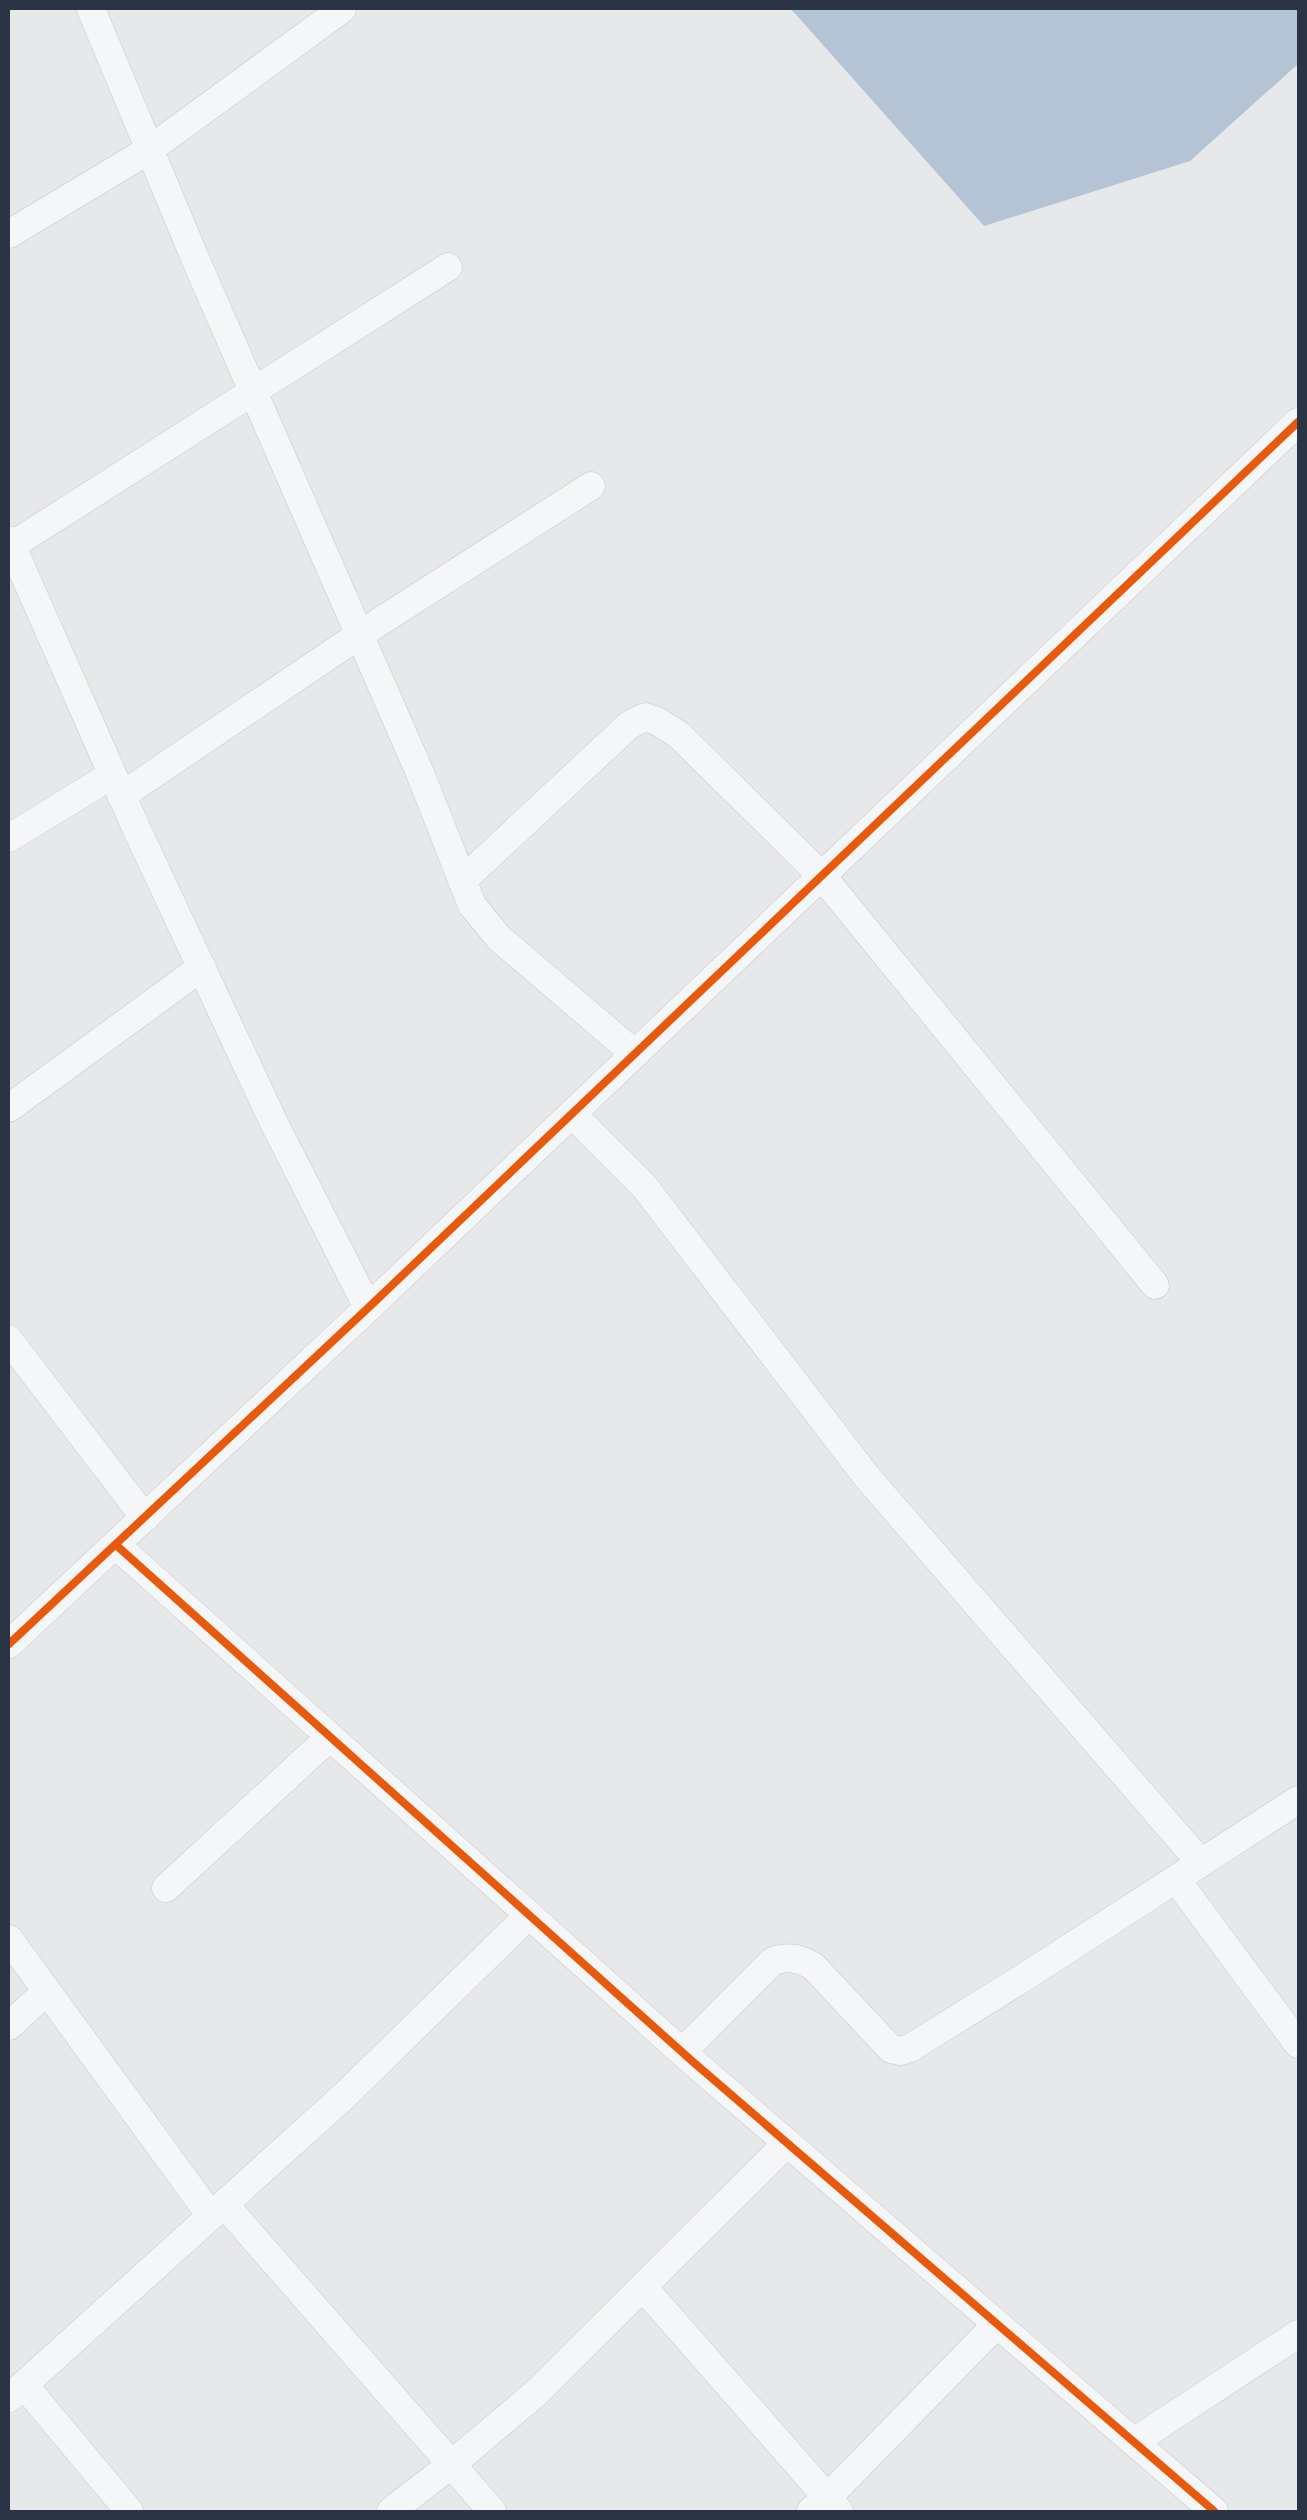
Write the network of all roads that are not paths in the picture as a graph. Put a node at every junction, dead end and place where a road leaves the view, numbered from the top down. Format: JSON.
{"nodes":[{"id":1,"x":91,"y":9,"type":"edge"},
{"id":2,"x":342,"y":9,"type":"edge"},
{"id":3,"x":149,"y":150,"type":"junction"},
{"id":4,"x":9,"y":234,"type":"edge"},
{"id":5,"x":448,"y":267,"type":"dead end"},
{"id":6,"x":253,"y":392,"type":"junction"},
{"id":7,"x":1296,"y":428,"type":"edge"},
{"id":8,"x":591,"y":486,"type":"dead end"},
{"id":9,"x":10,"y":543,"type":"edge"},
{"id":10,"x":359,"y":635,"type":"junction"},
{"id":11,"x":117,"y":786,"type":"junction"},
{"id":12,"x":9,"y":838,"type":"edge"},
{"id":13,"x":822,"y":876,"type":"junction"},
{"id":14,"x":462,"y":881,"type":"junction"},
{"id":15,"x":202,"y":967,"type":"junction"},
{"id":16,"x":635,"y":1054,"type":"junction"},
{"id":17,"x":9,"y":1108,"type":"edge"},
{"id":18,"x":572,"y":1114,"type":"junction"},
{"id":19,"x":1155,"y":1285,"type":"dead end"},
{"id":20,"x":368,"y":1308,"type":"junction"},
{"id":21,"x":9,"y":1340,"type":"edge"},
{"id":22,"x":145,"y":1518,"type":"junction"},
{"id":23,"x":116,"y":1545,"type":"junction"},
{"id":24,"x":9,"y":1644,"type":"edge"},
{"id":25,"x":330,"y":1737,"type":"junction"},
{"id":26,"x":1298,"y":1800,"type":"edge"},
{"id":27,"x":1201,"y":1863,"type":"junction"},
{"id":28,"x":1176,"y":1879,"type":"junction"},
{"id":29,"x":166,"y":1888,"type":"dead end"},
{"id":30,"x":529,"y":1915,"type":"junction"},
{"id":31,"x":9,"y":1939,"type":"edge"},
{"id":32,"x":47,"y":1991,"type":"junction"},
{"id":33,"x":9,"y":2026,"type":"edge"},
{"id":34,"x":1298,"y":2044,"type":"edge"},
{"id":35,"x":682,"y":2052,"type":"junction"},
{"id":36,"x":787,"y":2143,"type":"junction"},
{"id":37,"x":218,"y":2210,"type":"junction"},
{"id":38,"x":644,"y":2287,"type":"junction"},
{"id":39,"x":997,"y":2324,"type":"junction"},
{"id":40,"x":1298,"y":2334,"type":"edge"},
{"id":41,"x":13,"y":2392,"type":"edge"},
{"id":42,"x":1135,"y":2441,"type":"junction"},
{"id":43,"x":452,"y":2464,"type":"junction"},
{"id":44,"x":826,"y":2507,"type":"edge"},
{"id":45,"x":1205,"y":2509,"type":"edge"},
{"id":46,"x":129,"y":2511,"type":"edge"},
{"id":47,"x":391,"y":2511,"type":"edge"},
{"id":48,"x":492,"y":2511,"type":"edge"}],
"edges":[{"from":1,"to":3,"type":"street"},
{"from":2,"to":3,"type":"street"},
{"from":3,"to":4,"type":"street"},
{"from":3,"to":6,"type":"street"},
{"from":5,"to":6,"type":"street"},
{"from":6,"to":9,"type":"street"},
{"from":6,"to":10,"type":"street"},
{"from":7,"to":13,"type":"street"},
{"from":8,"to":10,"type":"street"},
{"from":9,"to":11,"type":"street"},
{"from":10,"to":11,"type":"street"},
{"from":10,"to":14,"type":"street"},
{"from":11,"to":12,"type":"street"},
{"from":11,"to":15,"type":"street"},
{"from":13,"to":14,"type":"street"},
{"from":13,"to":16,"type":"street"},
{"from":13,"to":19,"type":"street"},
{"from":14,"to":16,"type":"street"},
{"from":15,"to":17,"type":"street"},
{"from":15,"to":20,"type":"street"},
{"from":16,"to":18,"type":"street"},
{"from":18,"to":20,"type":"street"},
{"from":18,"to":27,"type":"street"},
{"from":20,"to":22,"type":"street"},
{"from":21,"to":22,"type":"street"},
{"from":22,"to":23,"type":"street"},
{"from":23,"to":24,"type":"street"},
{"from":23,"to":25,"type":"street"},
{"from":25,"to":29,"type":"street"},
{"from":25,"to":30,"type":"street"},
{"from":26,"to":27,"type":"street"},
{"from":27,"to":28,"type":"street"},
{"from":28,"to":34,"type":"street"},
{"from":28,"to":35,"type":"street"},
{"from":30,"to":35,"type":"street"},
{"from":30,"to":37,"type":"street"},
{"from":31,"to":32,"type":"street"},
{"from":32,"to":33,"type":"street"},
{"from":32,"to":37,"type":"street"},
{"from":35,"to":36,"type":"street"},
{"from":36,"to":38,"type":"street"},
{"from":36,"to":39,"type":"street"},
{"from":37,"to":41,"type":"street"},
{"from":37,"to":43,"type":"street"},
{"from":38,"to":43,"type":"street"},
{"from":38,"to":44,"type":"street"},
{"from":39,"to":42,"type":"street"},
{"from":39,"to":44,"type":"street"},
{"from":40,"to":42,"type":"street"},
{"from":41,"to":46,"type":"street"},
{"from":42,"to":45,"type":"street"},
{"from":43,"to":47,"type":"street"},
{"from":43,"to":48,"type":"street"}]}
